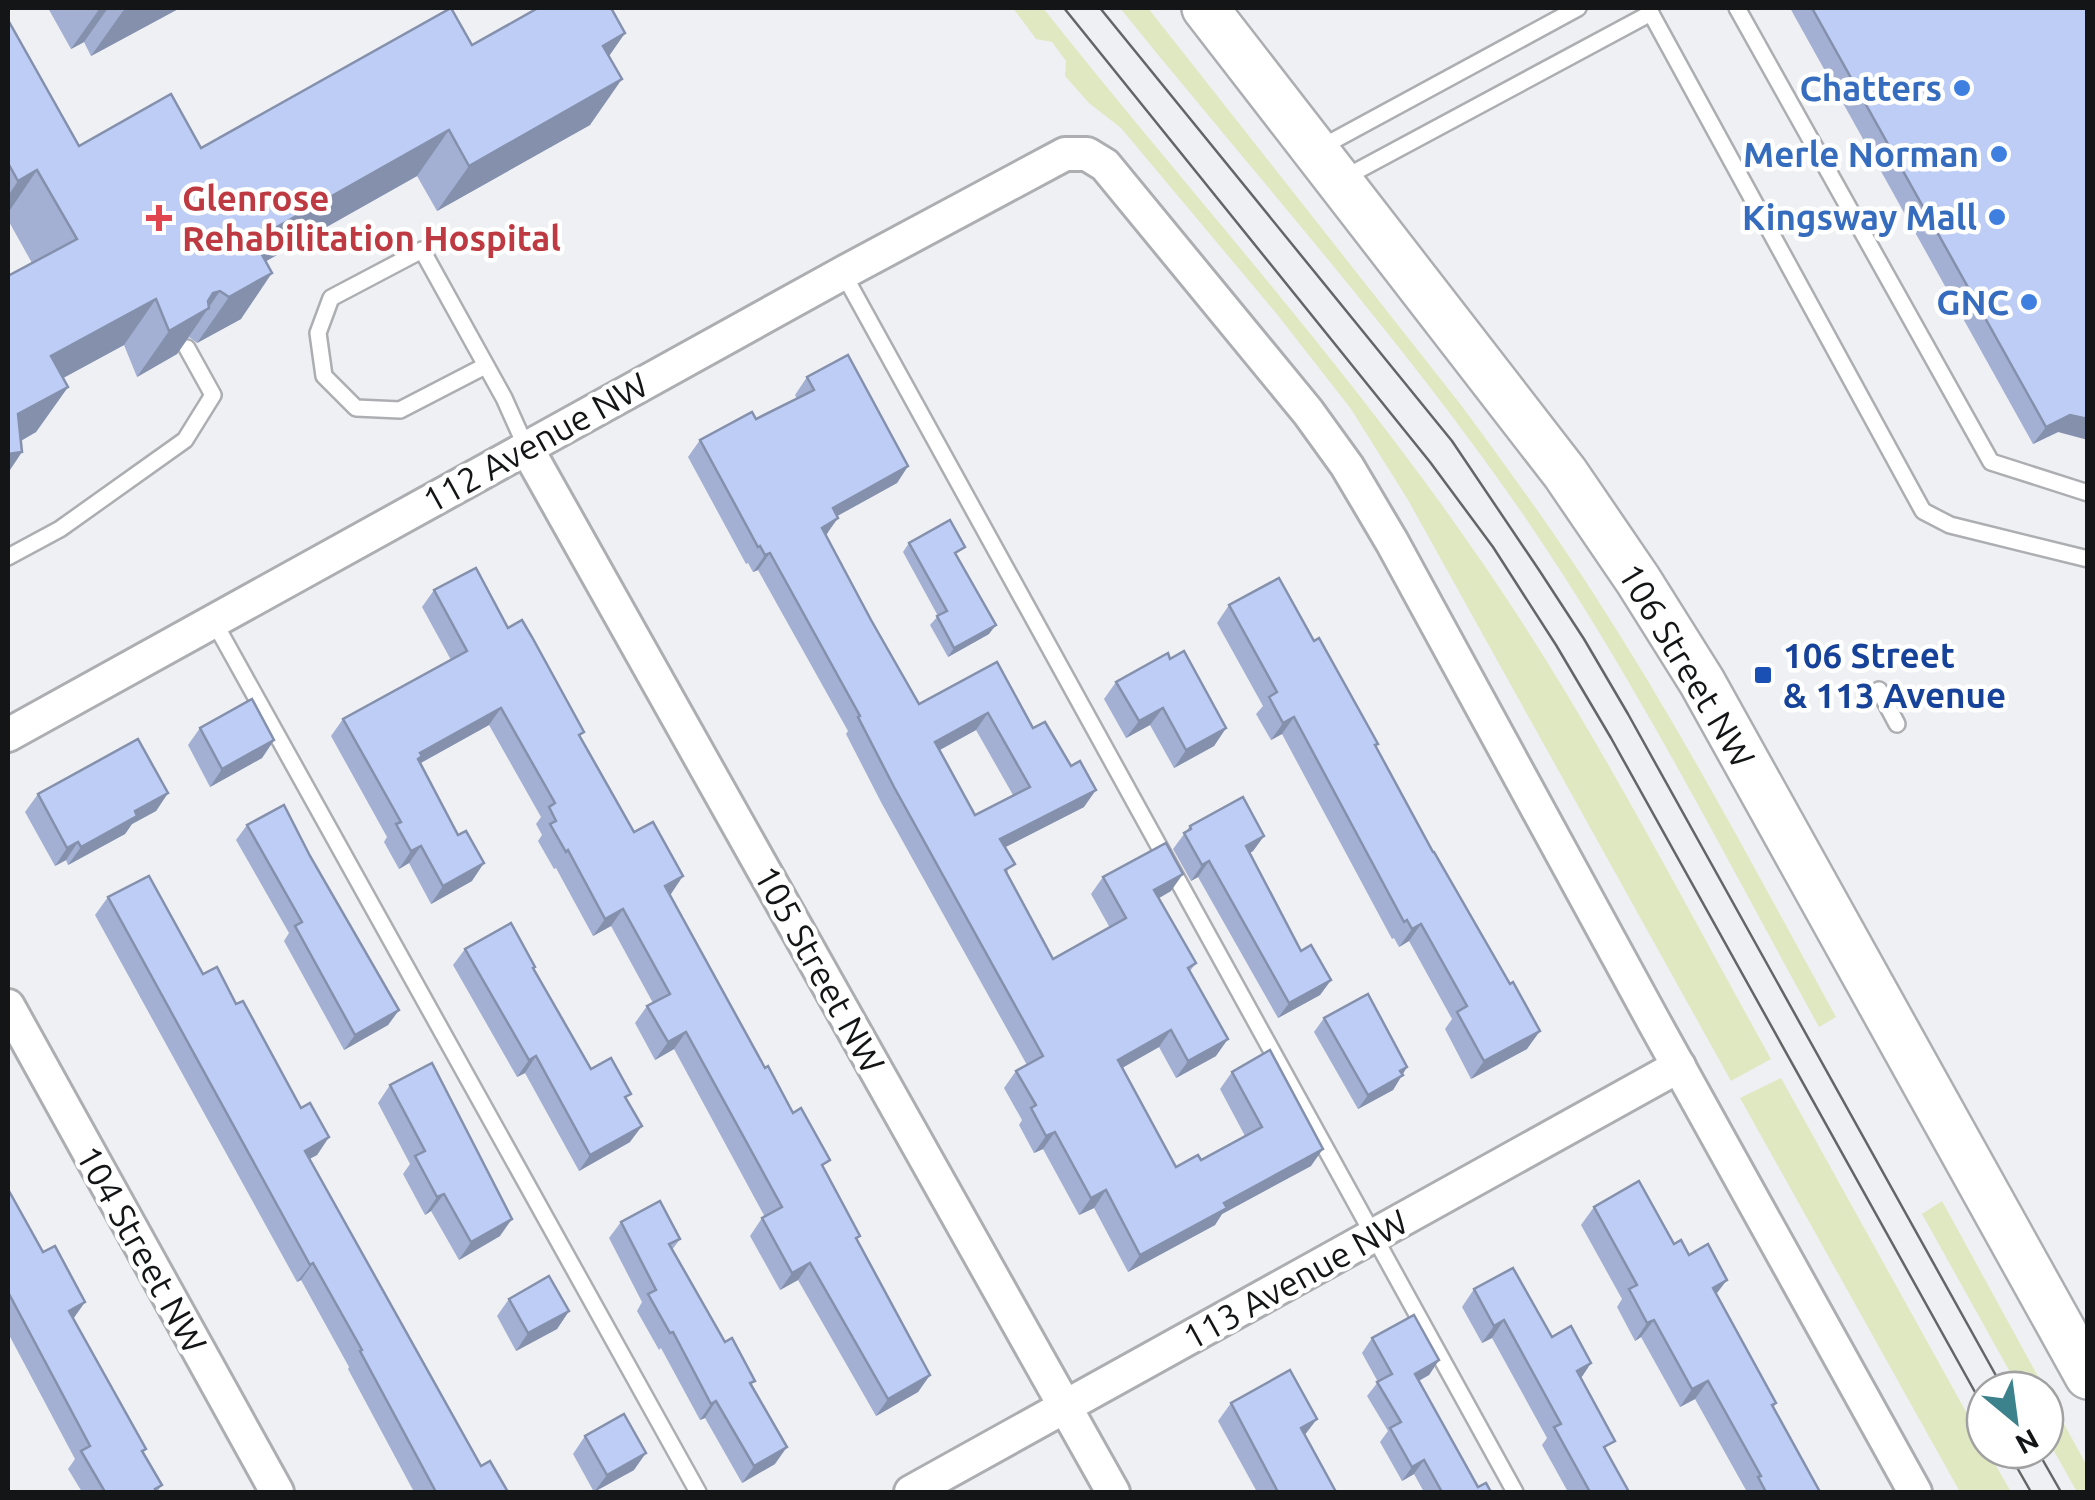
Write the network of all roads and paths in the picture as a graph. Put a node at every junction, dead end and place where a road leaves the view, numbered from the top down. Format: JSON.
{"nodes":[{"id":1,"x":1205,"y":8,"type":"edge"},
{"id":2,"x":1578,"y":8,"type":"edge"},
{"id":3,"x":1737,"y":8,"type":"edge"},
{"id":4,"x":1649,"y":10,"type":"edge"},
{"id":5,"x":1327,"y":166,"type":"junction"},
{"id":6,"x":842,"y":273,"type":"junction"},
{"id":7,"x":187,"y":348,"type":"edge"},
{"id":8,"x":485,"y":366,"type":"junction"},
{"id":9,"x":526,"y":447,"type":"junction"},
{"id":10,"x":2088,"y":493,"type":"edge"},
{"id":11,"x":8,"y":558,"type":"edge"},
{"id":12,"x":2088,"y":559,"type":"edge"},
{"id":13,"x":213,"y":620,"type":"junction"},
{"id":14,"x":1879,"y":690,"type":"dead end"},
{"id":15,"x":1897,"y":724,"type":"dead end"},
{"id":16,"x":8,"y":735,"type":"edge"},
{"id":17,"x":8,"y":1006,"type":"edge"},
{"id":18,"x":1679,"y":1066,"type":"junction"},
{"id":19,"x":1373,"y":1235,"type":"junction"},
{"id":20,"x":2088,"y":1376,"type":"edge"},
{"id":21,"x":1066,"y":1408,"type":"junction"},
{"id":22,"x":277,"y":1492,"type":"edge"},
{"id":23,"x":698,"y":1492,"type":"edge"},
{"id":24,"x":912,"y":1492,"type":"edge"},
{"id":25,"x":1113,"y":1492,"type":"edge"},
{"id":26,"x":1514,"y":1492,"type":"edge"},
{"id":27,"x":1915,"y":1492,"type":"edge"}],
"edges":[{"from":1,"to":5,"type":"street","name":"106 Street NW"},
{"from":2,"to":5,"type":"lane"},
{"from":3,"to":10,"type":"lane"},
{"from":4,"to":5,"type":"lane"},
{"from":4,"to":12,"type":"lane"},
{"from":5,"to":20,"type":"street","name":"106 Street NW"},
{"from":6,"to":9,"type":"street","name":"112 Avenue NW"},
{"from":6,"to":18,"type":"street","name":"112 Avenue NW"},
{"from":6,"to":19,"type":"lane"},
{"from":7,"to":11,"type":"lane"},
{"from":8,"to":8,"type":"lane"},
{"from":8,"to":9,"type":"lane"},
{"from":9,"to":13,"type":"street","name":"112 Avenue NW"},
{"from":9,"to":21,"type":"street","name":"105 Street NW"},
{"from":13,"to":16,"type":"street","name":"112 Avenue NW"},
{"from":13,"to":23,"type":"lane"},
{"from":14,"to":15,"type":"lane"},
{"from":17,"to":22,"type":"street","name":"104 Street NW"},
{"from":18,"to":19,"type":"street","name":"113 Avenue NW"},
{"from":18,"to":27,"type":"street"},
{"from":19,"to":21,"type":"street","name":"113 Avenue NW"},
{"from":19,"to":26,"type":"lane"},
{"from":21,"to":24,"type":"street","name":"113 Avenue NW"},
{"from":21,"to":25,"type":"street","name":"105 Street NW"}]}
